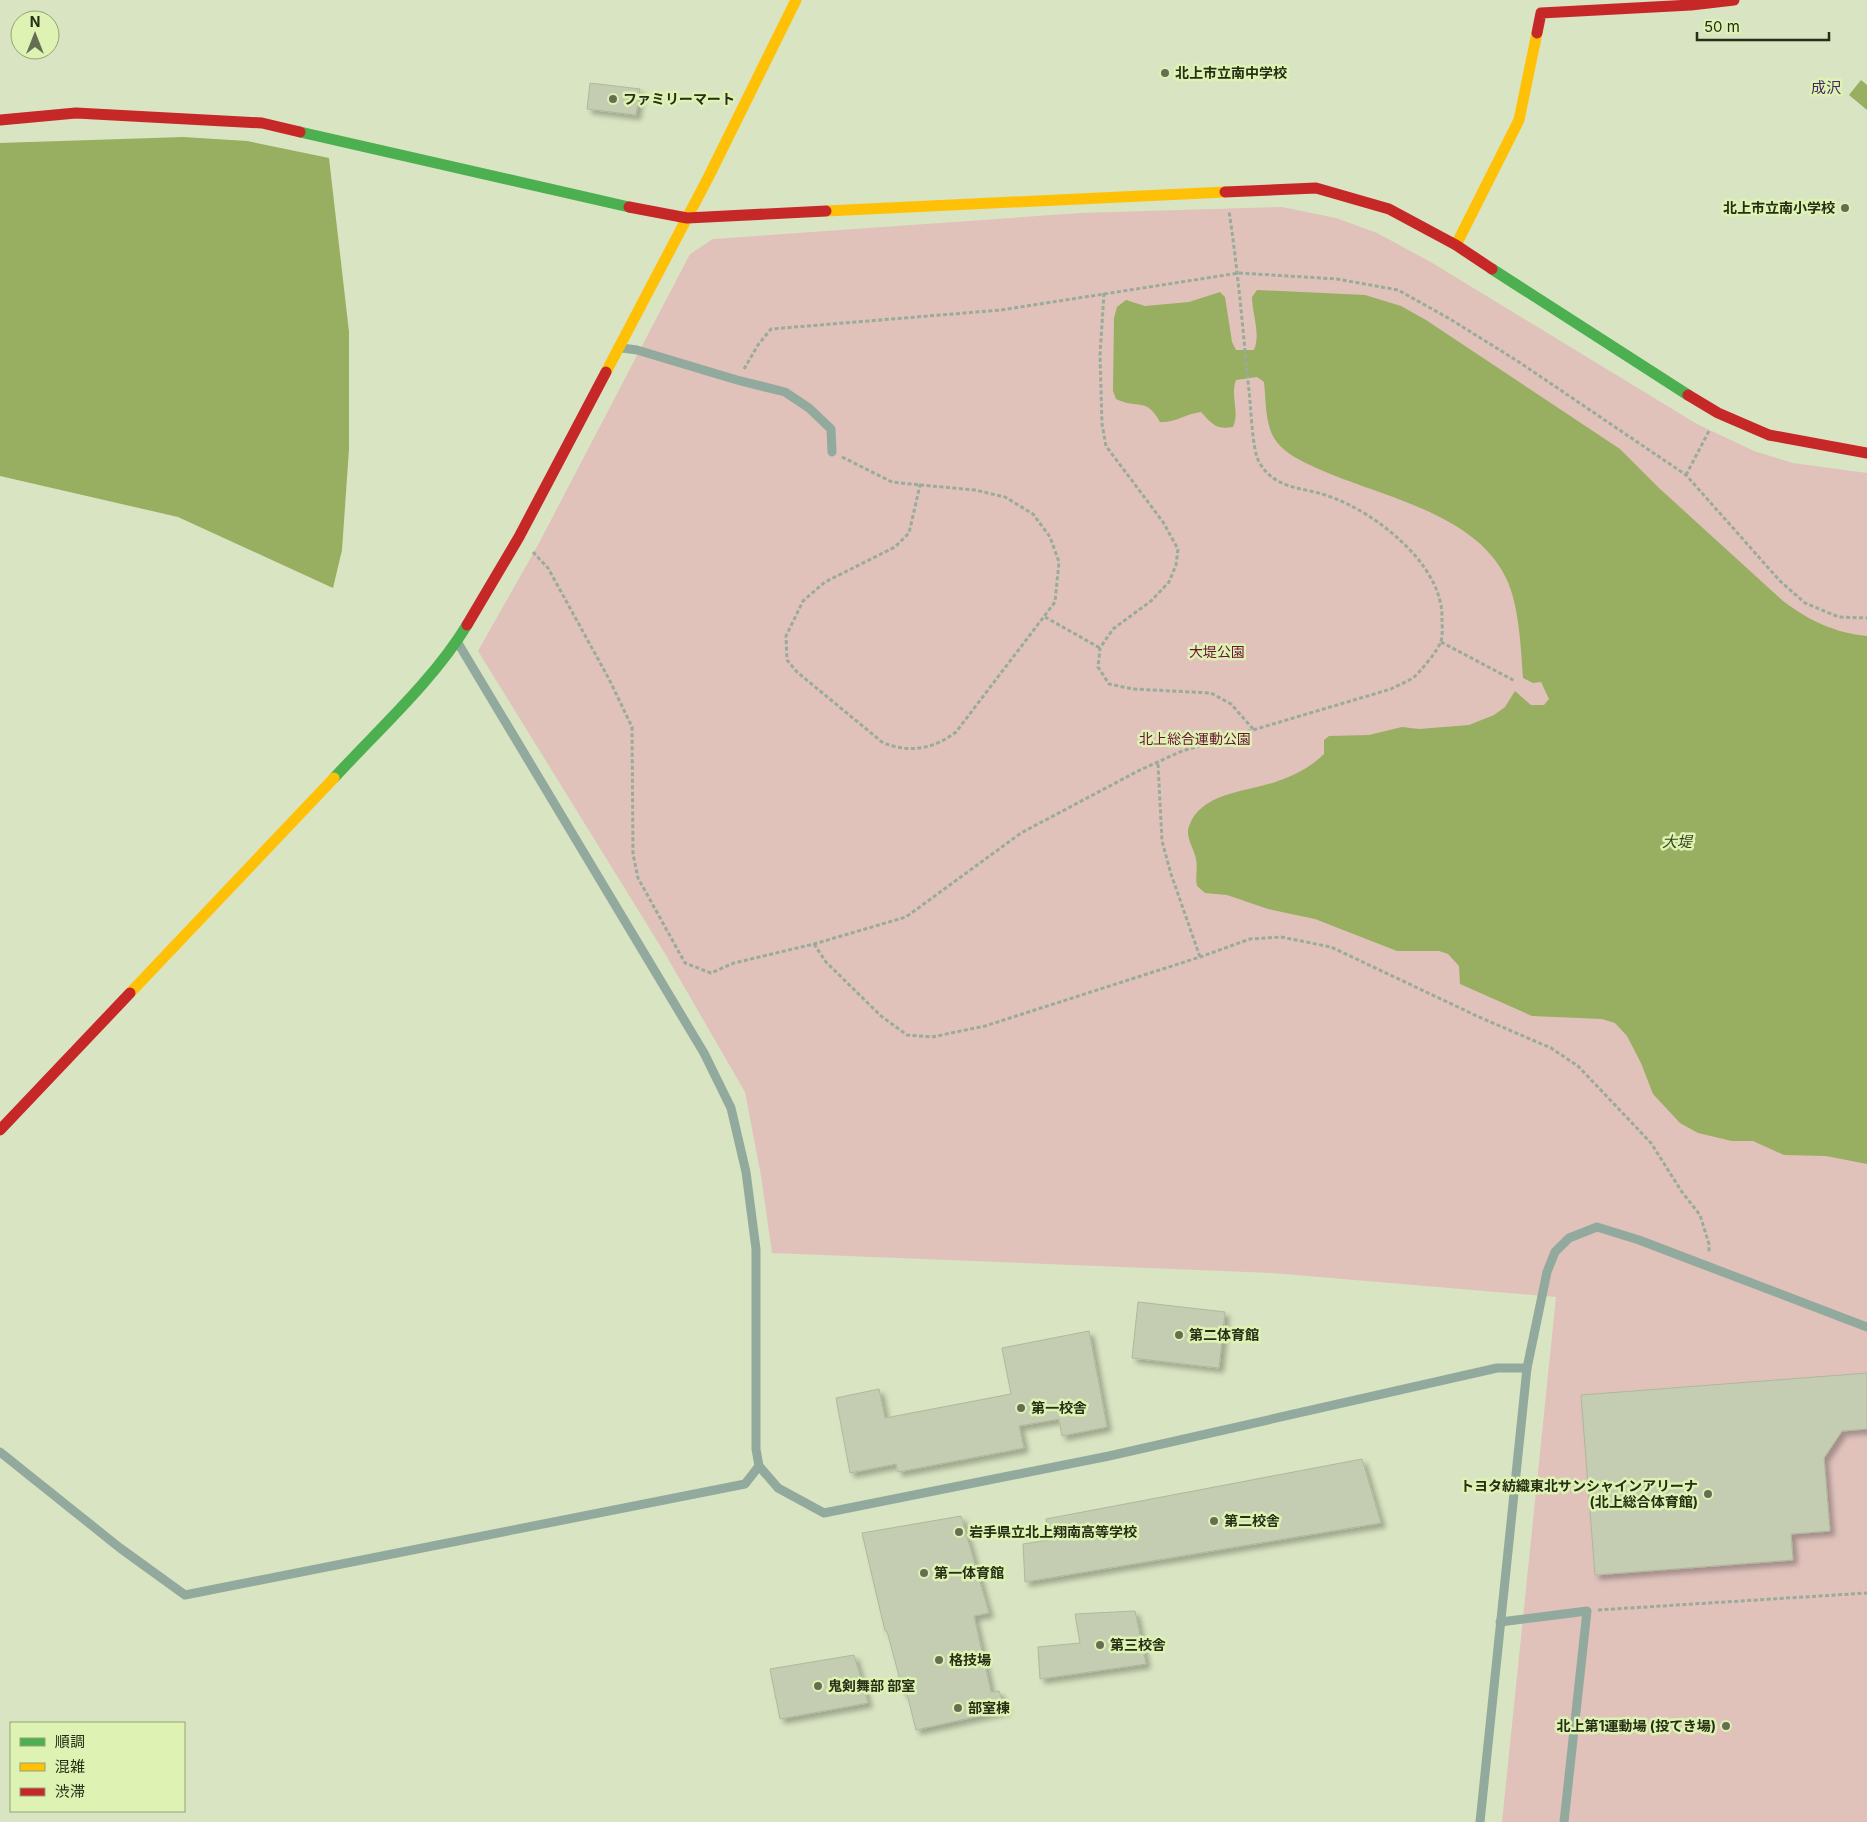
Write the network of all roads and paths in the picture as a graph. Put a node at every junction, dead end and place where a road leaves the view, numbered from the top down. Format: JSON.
{"nodes":[{"id":1,"x":796,"y":0,"type":"edge"},
{"id":2,"x":1540,"y":0,"type":"edge"},
{"id":3,"x":1734,"y":0,"type":"edge"},
{"id":4,"x":1541,"y":13,"type":"junction"},
{"id":5,"x":0,"y":120,"type":"edge"},
{"id":6,"x":1225,"y":191,"type":"junction"},
{"id":7,"x":687,"y":218,"type":"junction"},
{"id":8,"x":1456,"y":245,"type":"junction"},
{"id":9,"x":1239,"y":273,"type":"junction"},
{"id":10,"x":1104,"y":293,"type":"junction"},
{"id":11,"x":618,"y":348,"type":"junction"},
{"id":12,"x":737,"y":380,"type":"junction"},
{"id":13,"x":1718,"y":413,"type":"junction"},
{"id":14,"x":832,"y":452,"type":"joint"},
{"id":15,"x":1867,"y":453,"type":"edge"},
{"id":16,"x":1686,"y":475,"type":"junction"},
{"id":17,"x":920,"y":485,"type":"junction"},
{"id":18,"x":519,"y":537,"type":"junction"},
{"id":19,"x":1045,"y":617,"type":"junction"},
{"id":20,"x":1867,"y":618,"type":"edge"},
{"id":21,"x":457,"y":641,"type":"junction"},
{"id":22,"x":1441,"y":642,"type":"junction"},
{"id":23,"x":1100,"y":648,"type":"junction"},
{"id":24,"x":1515,"y":681,"type":"dead end"},
{"id":25,"x":1254,"y":730,"type":"junction"},
{"id":26,"x":1158,"y":764,"type":"junction"},
{"id":27,"x":814,"y":944,"type":"junction"},
{"id":28,"x":1200,"y":957,"type":"junction"},
{"id":29,"x":0,"y":1130,"type":"edge"},
{"id":30,"x":1709,"y":1266,"type":"junction"},
{"id":31,"x":1867,"y":1327,"type":"edge"},
{"id":32,"x":1527,"y":1368,"type":"junction"},
{"id":33,"x":0,"y":1452,"type":"edge"},
{"id":34,"x":759,"y":1466,"type":"junction"},
{"id":35,"x":1867,"y":1593,"type":"edge"},
{"id":36,"x":1587,"y":1611,"type":"junction"},
{"id":37,"x":1500,"y":1622,"type":"junction"},
{"id":38,"x":1480,"y":1822,"type":"edge"},
{"id":39,"x":1564,"y":1822,"type":"edge"}],
"edges":[{"from":1,"to":7,"type":"street"},
{"from":2,"to":4,"type":"lane"},
{"from":3,"to":4,"type":"street"},
{"from":4,"to":8,"type":"street"},
{"from":5,"to":7,"type":"street"},
{"from":6,"to":7,"type":"street"},
{"from":6,"to":8,"type":"street"},
{"from":6,"to":9,"type":"path"},
{"from":7,"to":11,"type":"street"},
{"from":8,"to":13,"type":"street"},
{"from":9,"to":10,"type":"path"},
{"from":9,"to":16,"type":"path"},
{"from":9,"to":22,"type":"path"},
{"from":10,"to":12,"type":"path"},
{"from":10,"to":23,"type":"path"},
{"from":11,"to":12,"type":"lane"},
{"from":11,"to":18,"type":"street"},
{"from":12,"to":14,"type":"lane"},
{"from":13,"to":15,"type":"street"},
{"from":13,"to":16,"type":"path"},
{"from":14,"to":17,"type":"path"},
{"from":16,"to":20,"type":"path"},
{"from":17,"to":19,"type":"path"},
{"from":17,"to":19,"type":"path"},
{"from":18,"to":21,"type":"street"},
{"from":18,"to":27,"type":"path"},
{"from":19,"to":23,"type":"path"},
{"from":21,"to":29,"type":"street"},
{"from":21,"to":34,"type":"lane"},
{"from":22,"to":24,"type":"path"},
{"from":22,"to":25,"type":"path"},
{"from":23,"to":25,"type":"path"},
{"from":25,"to":26,"type":"path"},
{"from":26,"to":27,"type":"path"},
{"from":26,"to":28,"type":"path"},
{"from":27,"to":28,"type":"path"},
{"from":28,"to":30,"type":"path"},
{"from":30,"to":31,"type":"lane"},
{"from":30,"to":32,"type":"lane"},
{"from":32,"to":34,"type":"lane"},
{"from":32,"to":37,"type":"lane"},
{"from":33,"to":34,"type":"lane"},
{"from":35,"to":36,"type":"path"},
{"from":36,"to":37,"type":"lane"},
{"from":36,"to":39,"type":"lane"},
{"from":37,"to":38,"type":"lane"}]}
